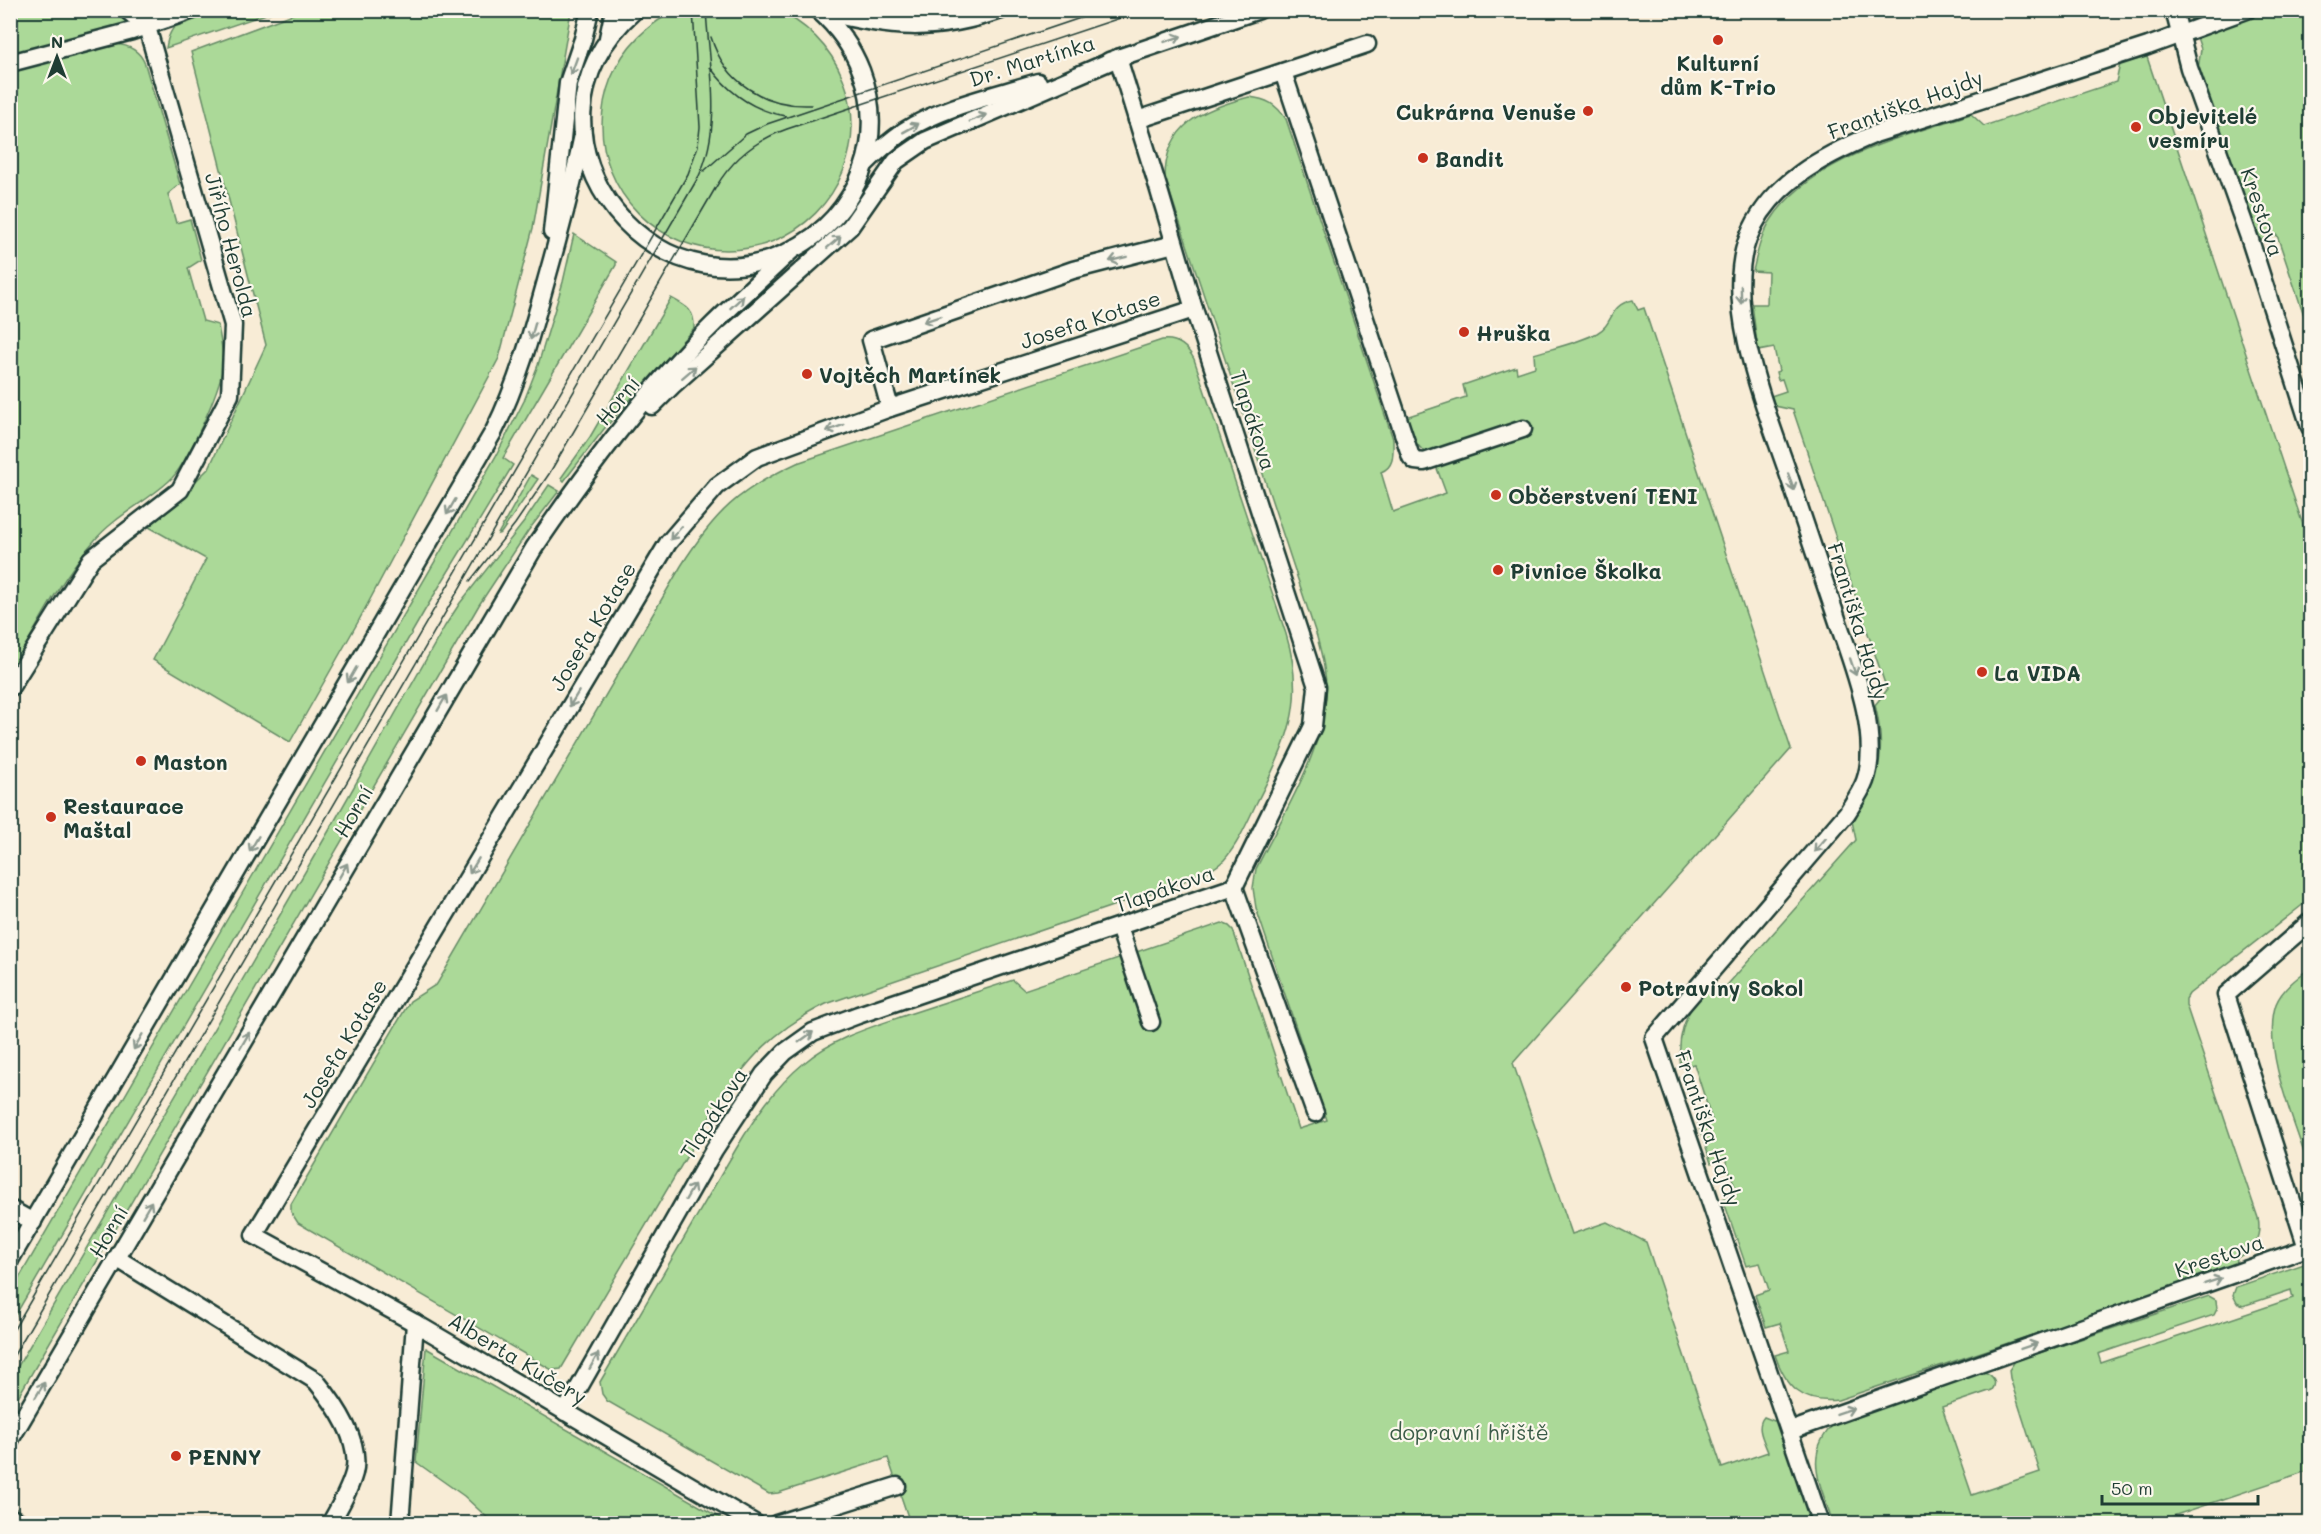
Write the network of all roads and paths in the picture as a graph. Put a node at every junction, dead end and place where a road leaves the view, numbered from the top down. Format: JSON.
{"nodes":[{"id":1,"x":127,"y":10,"type":"edge"},
{"id":2,"x":193,"y":10,"type":"edge"},
{"id":3,"x":590,"y":10,"type":"edge"},
{"id":4,"x":614,"y":10,"type":"edge"},
{"id":5,"x":635,"y":10,"type":"edge"},
{"id":6,"x":1001,"y":10,"type":"edge"},
{"id":7,"x":1259,"y":10,"type":"edge"},
{"id":8,"x":2174,"y":10,"type":"edge"},
{"id":9,"x":2247,"y":10,"type":"edge"},
{"id":10,"x":818,"y":11,"type":"edge"},
{"id":11,"x":147,"y":27,"type":"junction"},
{"id":12,"x":2181,"y":33,"type":"junction"},
{"id":13,"x":607,"y":42,"type":"junction"},
{"id":14,"x":1367,"y":44,"type":"dead end"},
{"id":15,"x":1118,"y":58,"type":"junction"},
{"id":16,"x":10,"y":63,"type":"edge"},
{"id":17,"x":1283,"y":72,"type":"junction"},
{"id":18,"x":1137,"y":120,"type":"junction"},
{"id":19,"x":583,"y":135,"type":"junction"},
{"id":20,"x":865,"y":164,"type":"junction"},
{"id":21,"x":1174,"y":244,"type":"junction"},
{"id":22,"x":794,"y":248,"type":"junction"},
{"id":23,"x":548,"y":274,"type":"junction"},
{"id":24,"x":1194,"y":309,"type":"junction"},
{"id":25,"x":890,"y":408,"type":"junction"},
{"id":26,"x":2310,"y":427,"type":"edge"},
{"id":27,"x":1523,"y":429,"type":"dead end"},
{"id":28,"x":575,"y":489,"type":"junction"},
{"id":29,"x":10,"y":688,"type":"edge"},
{"id":30,"x":1234,"y":887,"type":"junction"},
{"id":31,"x":2310,"y":922,"type":"edge"},
{"id":32,"x":1119,"y":927,"type":"junction"},
{"id":33,"x":1151,"y":1022,"type":"dead end"},
{"id":34,"x":1315,"y":1113,"type":"dead end"},
{"id":35,"x":10,"y":1209,"type":"edge"},
{"id":36,"x":33,"y":1221,"type":"junction"},
{"id":37,"x":255,"y":1235,"type":"joint"},
{"id":38,"x":118,"y":1259,"type":"junction"},
{"id":39,"x":10,"y":1260,"type":"edge"},
{"id":40,"x":415,"y":1323,"type":"junction"},
{"id":41,"x":565,"y":1412,"type":"junction"},
{"id":42,"x":1790,"y":1431,"type":"junction"},
{"id":43,"x":10,"y":1440,"type":"edge"},
{"id":44,"x":897,"y":1486,"type":"dead end"},
{"id":45,"x":10,"y":1517,"type":"edge"},
{"id":46,"x":22,"y":1524,"type":"edge"},
{"id":47,"x":330,"y":1524,"type":"edge"},
{"id":48,"x":400,"y":1524,"type":"edge"},
{"id":49,"x":756,"y":1524,"type":"edge"},
{"id":50,"x":776,"y":1524,"type":"edge"},
{"id":51,"x":1821,"y":1524,"type":"edge"}],
"edges":[{"from":1,"to":11,"type":"street"},
{"from":2,"to":11,"type":"street"},
{"from":3,"to":23,"type":"street","one_way":true},
{"from":4,"to":13,"type":"street"},
{"from":5,"to":13,"type":"street"},
{"from":6,"to":10,"type":"street"},
{"from":15,"to":7,"type":"street","name":"Dr. Martínka","one_way":true},
{"from":8,"to":12,"type":"street","name":"Krestova"},
{"from":9,"to":12,"type":"street","name":"Františka Hajdy"},
{"from":10,"to":20,"type":"street"},
{"from":11,"to":16,"type":"street"},
{"from":11,"to":29,"type":"street","name":"Jiřího Herolda"},
{"from":12,"to":26,"type":"street","name":"Krestova"},
{"from":12,"to":42,"type":"street","name":"Františka Hajdy","one_way":true},
{"from":13,"to":19,"type":"street"},
{"from":14,"to":17,"type":"street"},
{"from":15,"to":18,"type":"street","name":"Tlapákova"},
{"from":20,"to":15,"type":"street","name":"Dr. Martínka","one_way":true},
{"from":28,"to":15,"type":"street","one_way":true},
{"from":17,"to":18,"type":"street"},
{"from":17,"to":27,"type":"street"},
{"from":18,"to":21,"type":"street","name":"Tlapákova"},
{"from":19,"to":22,"type":"street"},
{"from":19,"to":23,"type":"street"},
{"from":20,"to":22,"type":"street"},
{"from":21,"to":24,"type":"street","name":"Tlapákova"},
{"from":21,"to":25,"type":"street","one_way":true},
{"from":28,"to":22,"type":"street","name":"Horní","one_way":true},
{"from":23,"to":36,"type":"street","one_way":true},
{"from":24,"to":25,"type":"street","name":"Josefa Kotase"},
{"from":24,"to":30,"type":"street","name":"Tlapákova"},
{"from":25,"to":37,"type":"street","name":"Josefa Kotase","one_way":true},
{"from":38,"to":28,"type":"street","name":"Horní","one_way":true},
{"from":30,"to":32,"type":"street","name":"Tlapákova"},
{"from":30,"to":34,"type":"street"},
{"from":42,"to":31,"type":"street","name":"Krestova","one_way":true},
{"from":32,"to":33,"type":"street"},
{"from":41,"to":32,"type":"street","name":"Tlapákova","one_way":true},
{"from":35,"to":36,"type":"street"},
{"from":36,"to":39,"type":"street"},
{"from":37,"to":40,"type":"street","name":"Alberta Kučery"},
{"from":43,"to":38,"type":"street","name":"Horní","one_way":true},
{"from":38,"to":47,"type":"street"},
{"from":40,"to":41,"type":"street","name":"Alberta Kučery"},
{"from":40,"to":48,"type":"street"},
{"from":41,"to":49,"type":"street","name":"Alberta Kučery"},
{"from":42,"to":51,"type":"street","name":"Františka Hajdy"},
{"from":44,"to":50,"type":"street"},
{"from":45,"to":46,"type":"street"}]}
